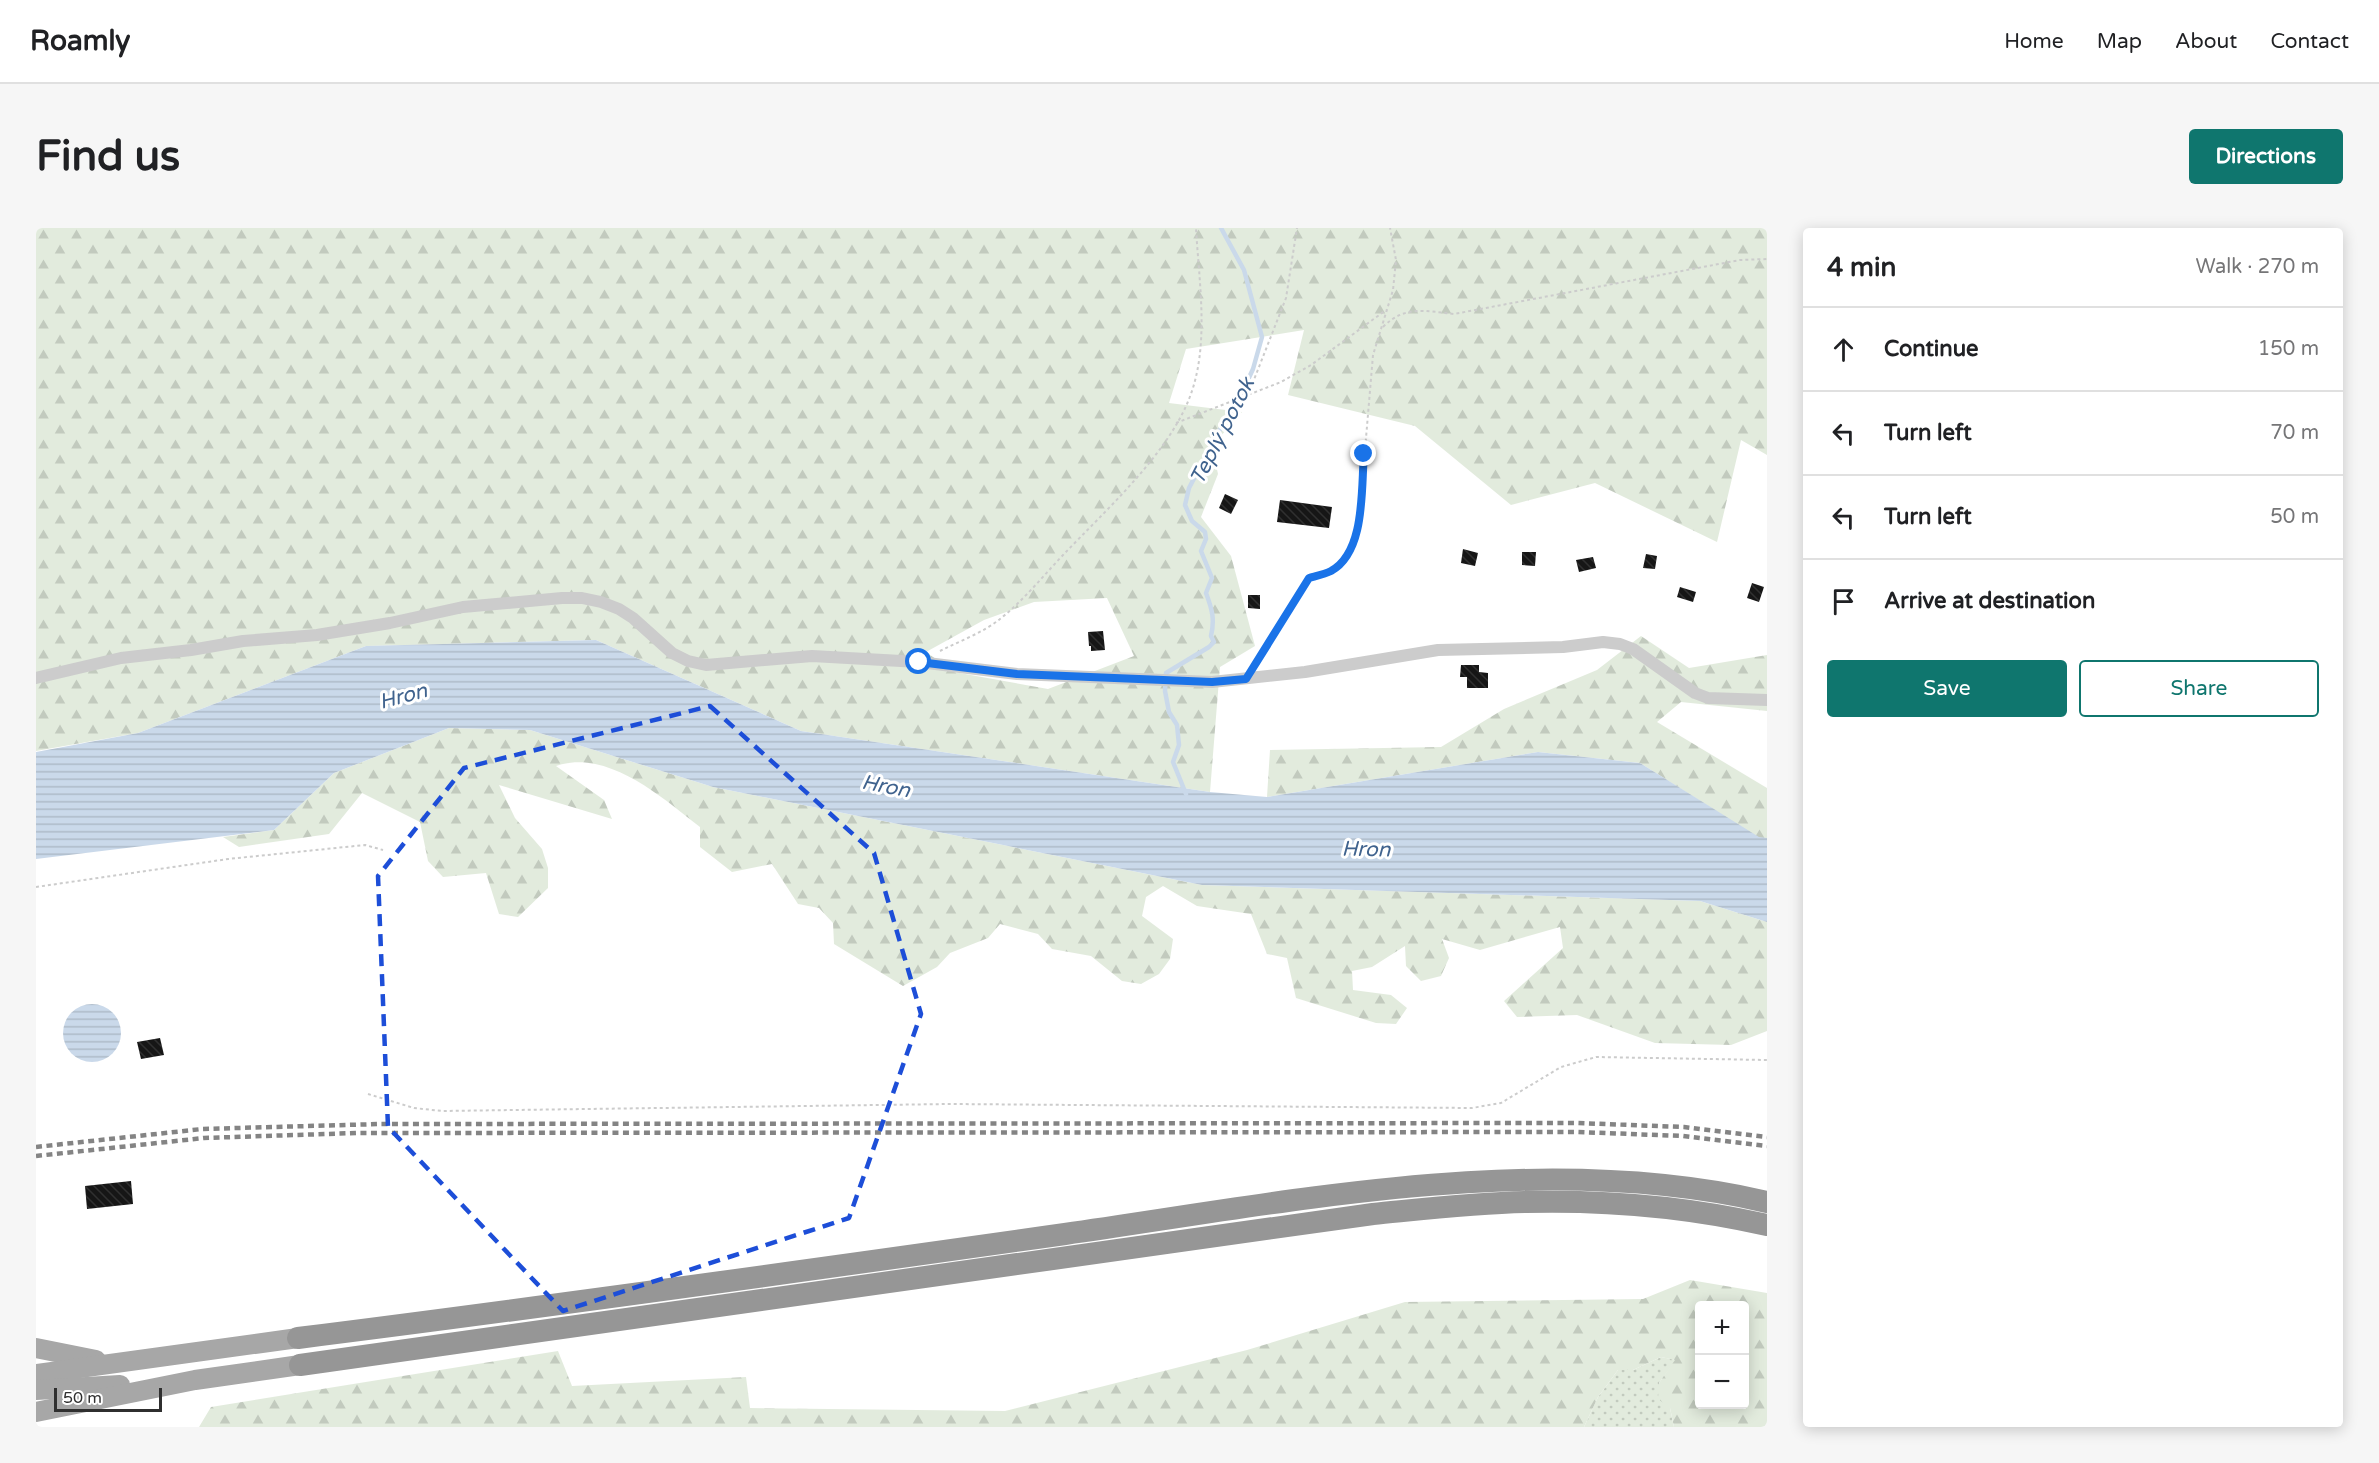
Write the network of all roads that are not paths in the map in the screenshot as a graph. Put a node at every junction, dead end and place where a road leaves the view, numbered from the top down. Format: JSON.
{"nodes":[{"id":1,"x":36,"y":678,"type":"edge"},
{"id":2,"x":1767,"y":700,"type":"edge"},
{"id":3,"x":1767,"y":1202,"type":"edge"},
{"id":4,"x":1767,"y":1225,"type":"edge"},
{"id":5,"x":298,"y":1338,"type":"joint"},
{"id":6,"x":36,"y":1348,"type":"edge"},
{"id":7,"x":110,"y":1363,"type":"junction"},
{"id":8,"x":300,"y":1365,"type":"joint"},
{"id":9,"x":36,"y":1374,"type":"edge"},
{"id":10,"x":195,"y":1380,"type":"junction"},
{"id":11,"x":36,"y":1389,"type":"edge"},
{"id":12,"x":36,"y":1412,"type":"edge"}],
"edges":[{"from":1,"to":2,"type":"street"},
{"from":3,"to":5,"type":"highway"},
{"from":4,"to":8,"type":"highway"},
{"from":5,"to":7,"type":"main road"},
{"from":6,"to":7,"type":"main road"},
{"from":7,"to":9,"type":"main road"},
{"from":8,"to":10,"type":"main road"},
{"from":10,"to":11,"type":"main road"},
{"from":10,"to":12,"type":"main road"}]}
